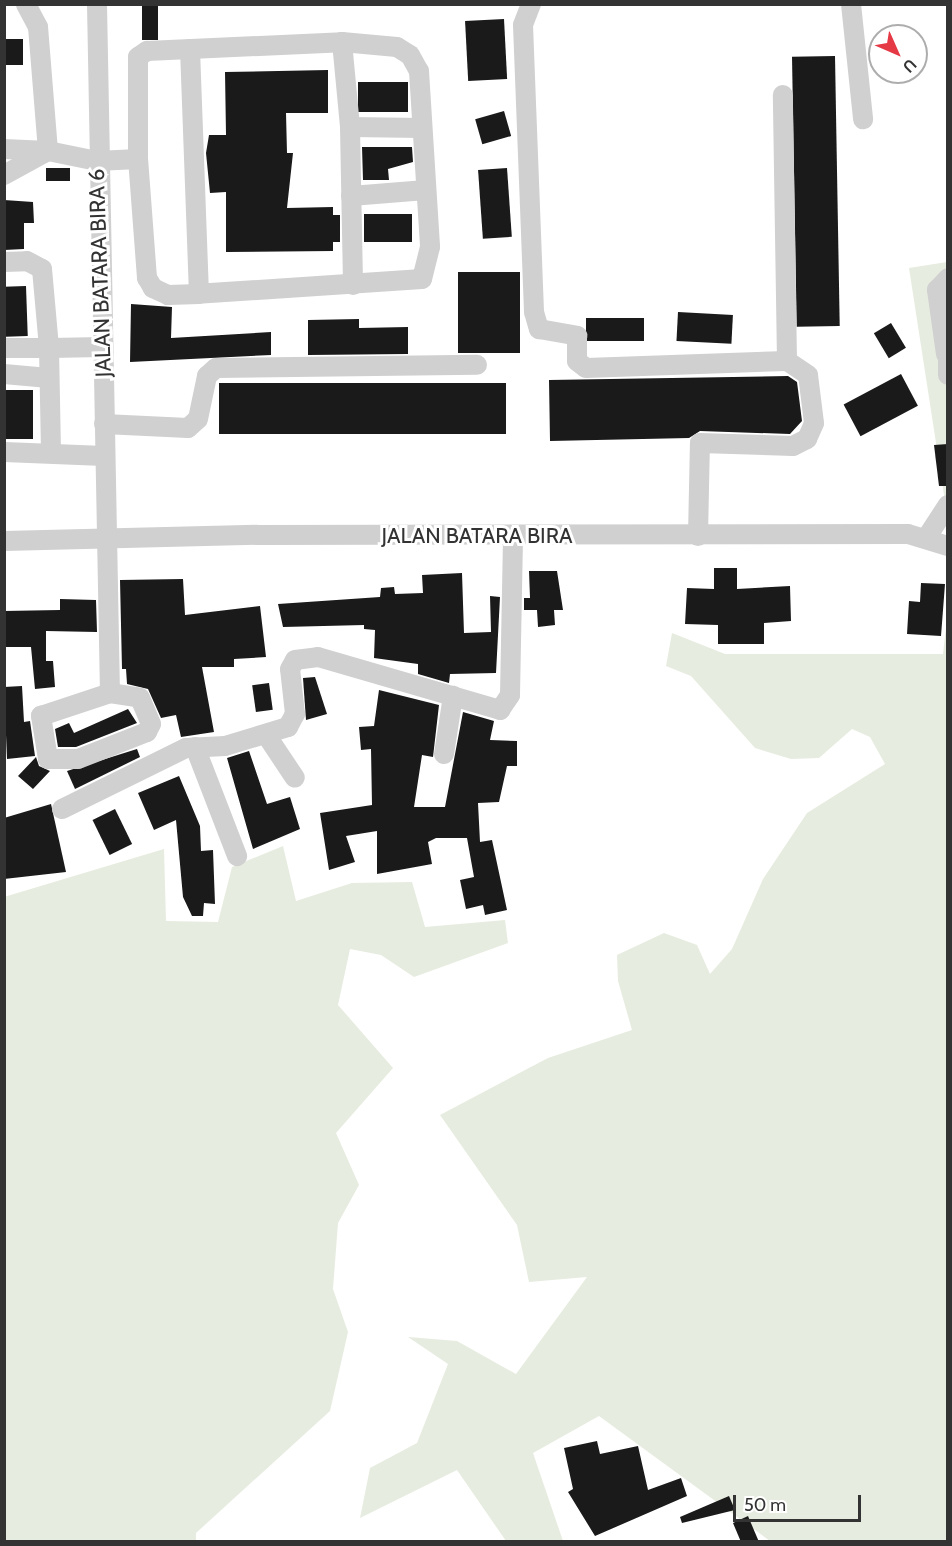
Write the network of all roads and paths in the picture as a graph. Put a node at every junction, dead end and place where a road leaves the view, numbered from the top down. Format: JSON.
{"nodes":[{"id":1,"x":26,"y":4,"type":"edge"},
{"id":2,"x":97,"y":4,"type":"edge"},
{"id":3,"x":531,"y":4,"type":"edge"},
{"id":4,"x":851,"y":4,"type":"edge"},
{"id":5,"x":342,"y":42,"type":"junction"},
{"id":6,"x":190,"y":49,"type":"junction"},
{"id":7,"x":783,"y":95,"type":"dead end"},
{"id":8,"x":863,"y":119,"type":"dead end"},
{"id":9,"x":350,"y":127,"type":"junction"},
{"id":10,"x":422,"y":128,"type":"junction"},
{"id":11,"x":4,"y":149,"type":"edge"},
{"id":12,"x":48,"y":151,"type":"junction"},
{"id":13,"x":138,"y":159,"type":"junction"},
{"id":14,"x":97,"y":160,"type":"junction"},
{"id":15,"x":4,"y":175,"type":"edge"},
{"id":16,"x":426,"y":190,"type":"junction"},
{"id":17,"x":351,"y":196,"type":"junction"},
{"id":18,"x":4,"y":262,"type":"edge"},
{"id":19,"x":948,"y":278,"type":"edge"},
{"id":20,"x":353,"y":285,"type":"junction"},
{"id":21,"x":199,"y":294,"type":"junction"},
{"id":22,"x":103,"y":347,"type":"junction"},
{"id":23,"x":4,"y":348,"type":"edge"},
{"id":24,"x":49,"y":348,"type":"junction"},
{"id":25,"x":947,"y":354,"type":"edge"},
{"id":26,"x":787,"y":361,"type":"junction"},
{"id":27,"x":477,"y":365,"type":"dead end"},
{"id":28,"x":4,"y":374,"type":"edge"},
{"id":29,"x":948,"y":375,"type":"edge"},
{"id":30,"x":49,"y":378,"type":"junction"},
{"id":31,"x":104,"y":424,"type":"junction"},
{"id":32,"x":4,"y":452,"type":"edge"},
{"id":33,"x":51,"y":452,"type":"junction"},
{"id":34,"x":104,"y":456,"type":"junction"},
{"id":35,"x":948,"y":505,"type":"edge"},
{"id":36,"x":513,"y":535,"type":"junction"},
{"id":37,"x":698,"y":536,"type":"junction"},
{"id":38,"x":927,"y":537,"type":"junction"},
{"id":39,"x":4,"y":542,"type":"edge"},
{"id":40,"x":109,"y":542,"type":"junction"},
{"id":41,"x":948,"y":546,"type":"edge"},
{"id":42,"x":110,"y":693,"type":"junction"},
{"id":43,"x":453,"y":696,"type":"junction"},
{"id":44,"x":267,"y":736,"type":"junction"},
{"id":45,"x":195,"y":747,"type":"junction"},
{"id":46,"x":444,"y":754,"type":"dead end"},
{"id":47,"x":295,"y":778,"type":"dead end"},
{"id":48,"x":63,"y":808,"type":"dead end"},
{"id":49,"x":237,"y":856,"type":"dead end"}],
"edges":[{"from":1,"to":12,"type":"street"},
{"from":2,"to":14,"type":"street","name":"JALAN BATARA BIRA 6"},
{"from":3,"to":26,"type":"street"},
{"from":4,"to":8,"type":"street"},
{"from":5,"to":6,"type":"street"},
{"from":5,"to":9,"type":"street"},
{"from":5,"to":10,"type":"street"},
{"from":6,"to":13,"type":"street"},
{"from":6,"to":21,"type":"street"},
{"from":7,"to":26,"type":"street"},
{"from":9,"to":10,"type":"street"},
{"from":9,"to":17,"type":"street"},
{"from":10,"to":16,"type":"street"},
{"from":11,"to":12,"type":"street"},
{"from":12,"to":14,"type":"street"},
{"from":12,"to":15,"type":"street"},
{"from":13,"to":14,"type":"street"},
{"from":13,"to":21,"type":"street"},
{"from":14,"to":22,"type":"street","name":"JALAN BATARA BIRA 6"},
{"from":16,"to":17,"type":"street"},
{"from":16,"to":20,"type":"street"},
{"from":17,"to":20,"type":"street"},
{"from":18,"to":24,"type":"street"},
{"from":19,"to":25,"type":"street"},
{"from":20,"to":21,"type":"street"},
{"from":22,"to":24,"type":"street"},
{"from":22,"to":31,"type":"street","name":"JALAN BATARA BIRA 6"},
{"from":23,"to":24,"type":"street"},
{"from":24,"to":30,"type":"street"},
{"from":25,"to":29,"type":"street"},
{"from":26,"to":37,"type":"street"},
{"from":27,"to":31,"type":"street"},
{"from":28,"to":30,"type":"street"},
{"from":30,"to":33,"type":"street"},
{"from":31,"to":34,"type":"street","name":"JALAN BATARA BIRA 6"},
{"from":32,"to":33,"type":"street"},
{"from":33,"to":34,"type":"street"},
{"from":34,"to":40,"type":"street","name":"JALAN BATARA BIRA 6"},
{"from":35,"to":38,"type":"street"},
{"from":36,"to":37,"type":"street","name":"JALAN BATARA BIRA"},
{"from":36,"to":40,"type":"street","name":"JALAN BATARA BIRA"},
{"from":36,"to":43,"type":"street"},
{"from":37,"to":38,"type":"street","name":"JALAN BATARA BIRA"},
{"from":38,"to":41,"type":"street","name":"JALAN BATARA BIRA"},
{"from":39,"to":40,"type":"street","name":"JALAN BATARA BIRA"},
{"from":40,"to":42,"type":"street","name":"JALAN BATARA BIRA 6"},
{"from":42,"to":42,"type":"street"},
{"from":43,"to":44,"type":"street"},
{"from":43,"to":46,"type":"street"},
{"from":44,"to":45,"type":"street"},
{"from":44,"to":47,"type":"street"},
{"from":45,"to":48,"type":"street"},
{"from":45,"to":49,"type":"street"}]}
